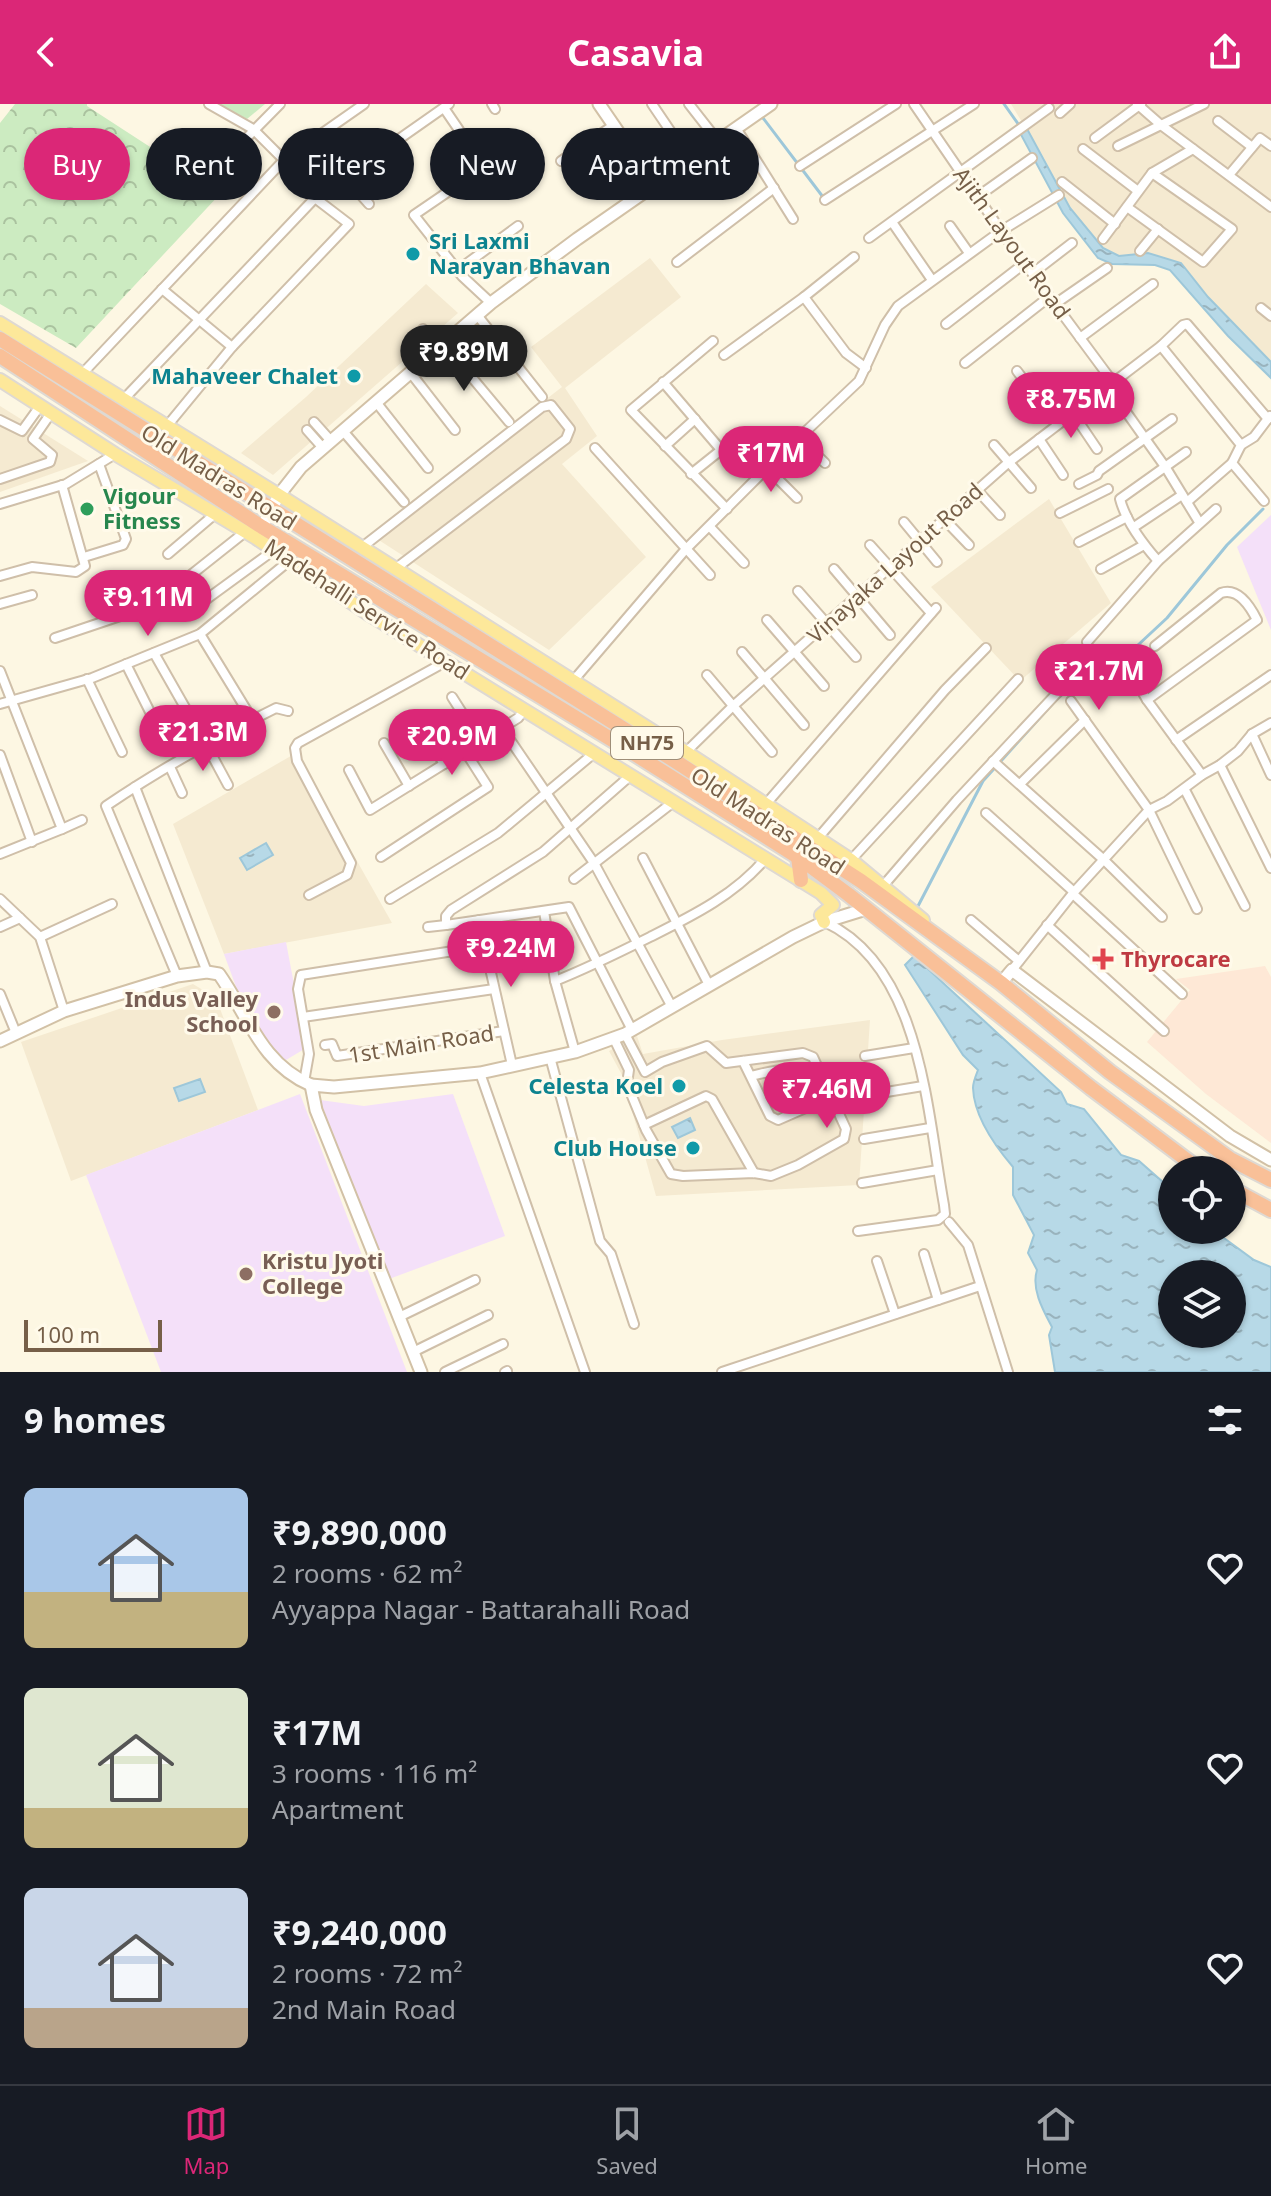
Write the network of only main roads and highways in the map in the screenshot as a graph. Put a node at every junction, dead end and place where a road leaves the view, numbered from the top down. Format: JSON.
{"nodes":[{"id":1,"x":599,"y":104,"type":"edge"},
{"id":2,"x":771,"y":104,"type":"edge"},
{"id":3,"x":616,"y":128,"type":"edge"},
{"id":4,"x":736,"y":128,"type":"edge"},
{"id":5,"x":632,"y":200,"type":"edge"},
{"id":6,"x":0,"y":323,"type":"edge"},
{"id":7,"x":0,"y":339,"type":"edge"},
{"id":8,"x":0,"y":356,"type":"edge"},
{"id":9,"x":0,"y":380,"type":"edge"},
{"id":10,"x":279,"y":495,"type":"junction"},
{"id":11,"x":271,"y":511,"type":"junction"},
{"id":12,"x":262,"y":527,"type":"junction"},
{"id":13,"x":798,"y":857,"type":"junction"},
{"id":14,"x":801,"y":880,"type":"junction"},
{"id":15,"x":866,"y":909,"type":"junction"},
{"id":16,"x":824,"y":922,"type":"junction"},
{"id":17,"x":931,"y":931,"type":"junction"},
{"id":18,"x":1001,"y":983,"type":"junction"},
{"id":19,"x":0,"y":1041,"type":"edge"},
{"id":20,"x":307,"y":1083,"type":"junction"},
{"id":21,"x":1181,"y":1156,"type":"edge"},
{"id":22,"x":1271,"y":1160,"type":"edge"},
{"id":23,"x":1271,"y":1180,"type":"edge"},
{"id":24,"x":1246,"y":1197,"type":"edge"},
{"id":25,"x":1271,"y":1210,"type":"edge"},
{"id":26,"x":421,"y":1372,"type":"edge"}],
"edges":[{"from":1,"to":3,"type":"main road"},
{"from":2,"to":4,"type":"main road"},
{"from":5,"to":10,"type":"main road"},
{"from":6,"to":10,"type":"main road"},
{"from":7,"to":11,"type":"highway","name":"Old Madras Road","number":"NH75"},
{"from":8,"to":12,"type":"highway","name":"Old Madras Road","number":"NH75"},
{"from":9,"to":14,"type":"main road","name":"Madehalli Service Road"},
{"from":10,"to":11,"type":"main road"},
{"from":10,"to":17,"type":"main road"},
{"from":11,"to":12,"type":"main road"},
{"from":11,"to":17,"type":"highway","name":"Old Madras Road","number":"NH75"},
{"from":12,"to":13,"type":"highway","name":"Old Madras Road","number":"NH75"},
{"from":13,"to":14,"type":"highway"},
{"from":13,"to":15,"type":"highway","name":"Old Madras Road","number":"NH75"},
{"from":14,"to":16,"type":"main road","name":"Madehalli Service Road"},
{"from":15,"to":16,"type":"main road"},
{"from":15,"to":21,"type":"highway","name":"Old Madras Road","number":"NH75"},
{"from":16,"to":20,"type":"main road"},
{"from":17,"to":18,"type":"highway","name":"Old Madras Road","number":"NH75"},
{"from":18,"to":22,"type":"main road"},
{"from":18,"to":23,"type":"highway","name":"Old Madras Road","number":"NH75"},
{"from":19,"to":20,"type":"main road"},
{"from":20,"to":26,"type":"main road"},
{"from":24,"to":25,"type":"highway"}]}
